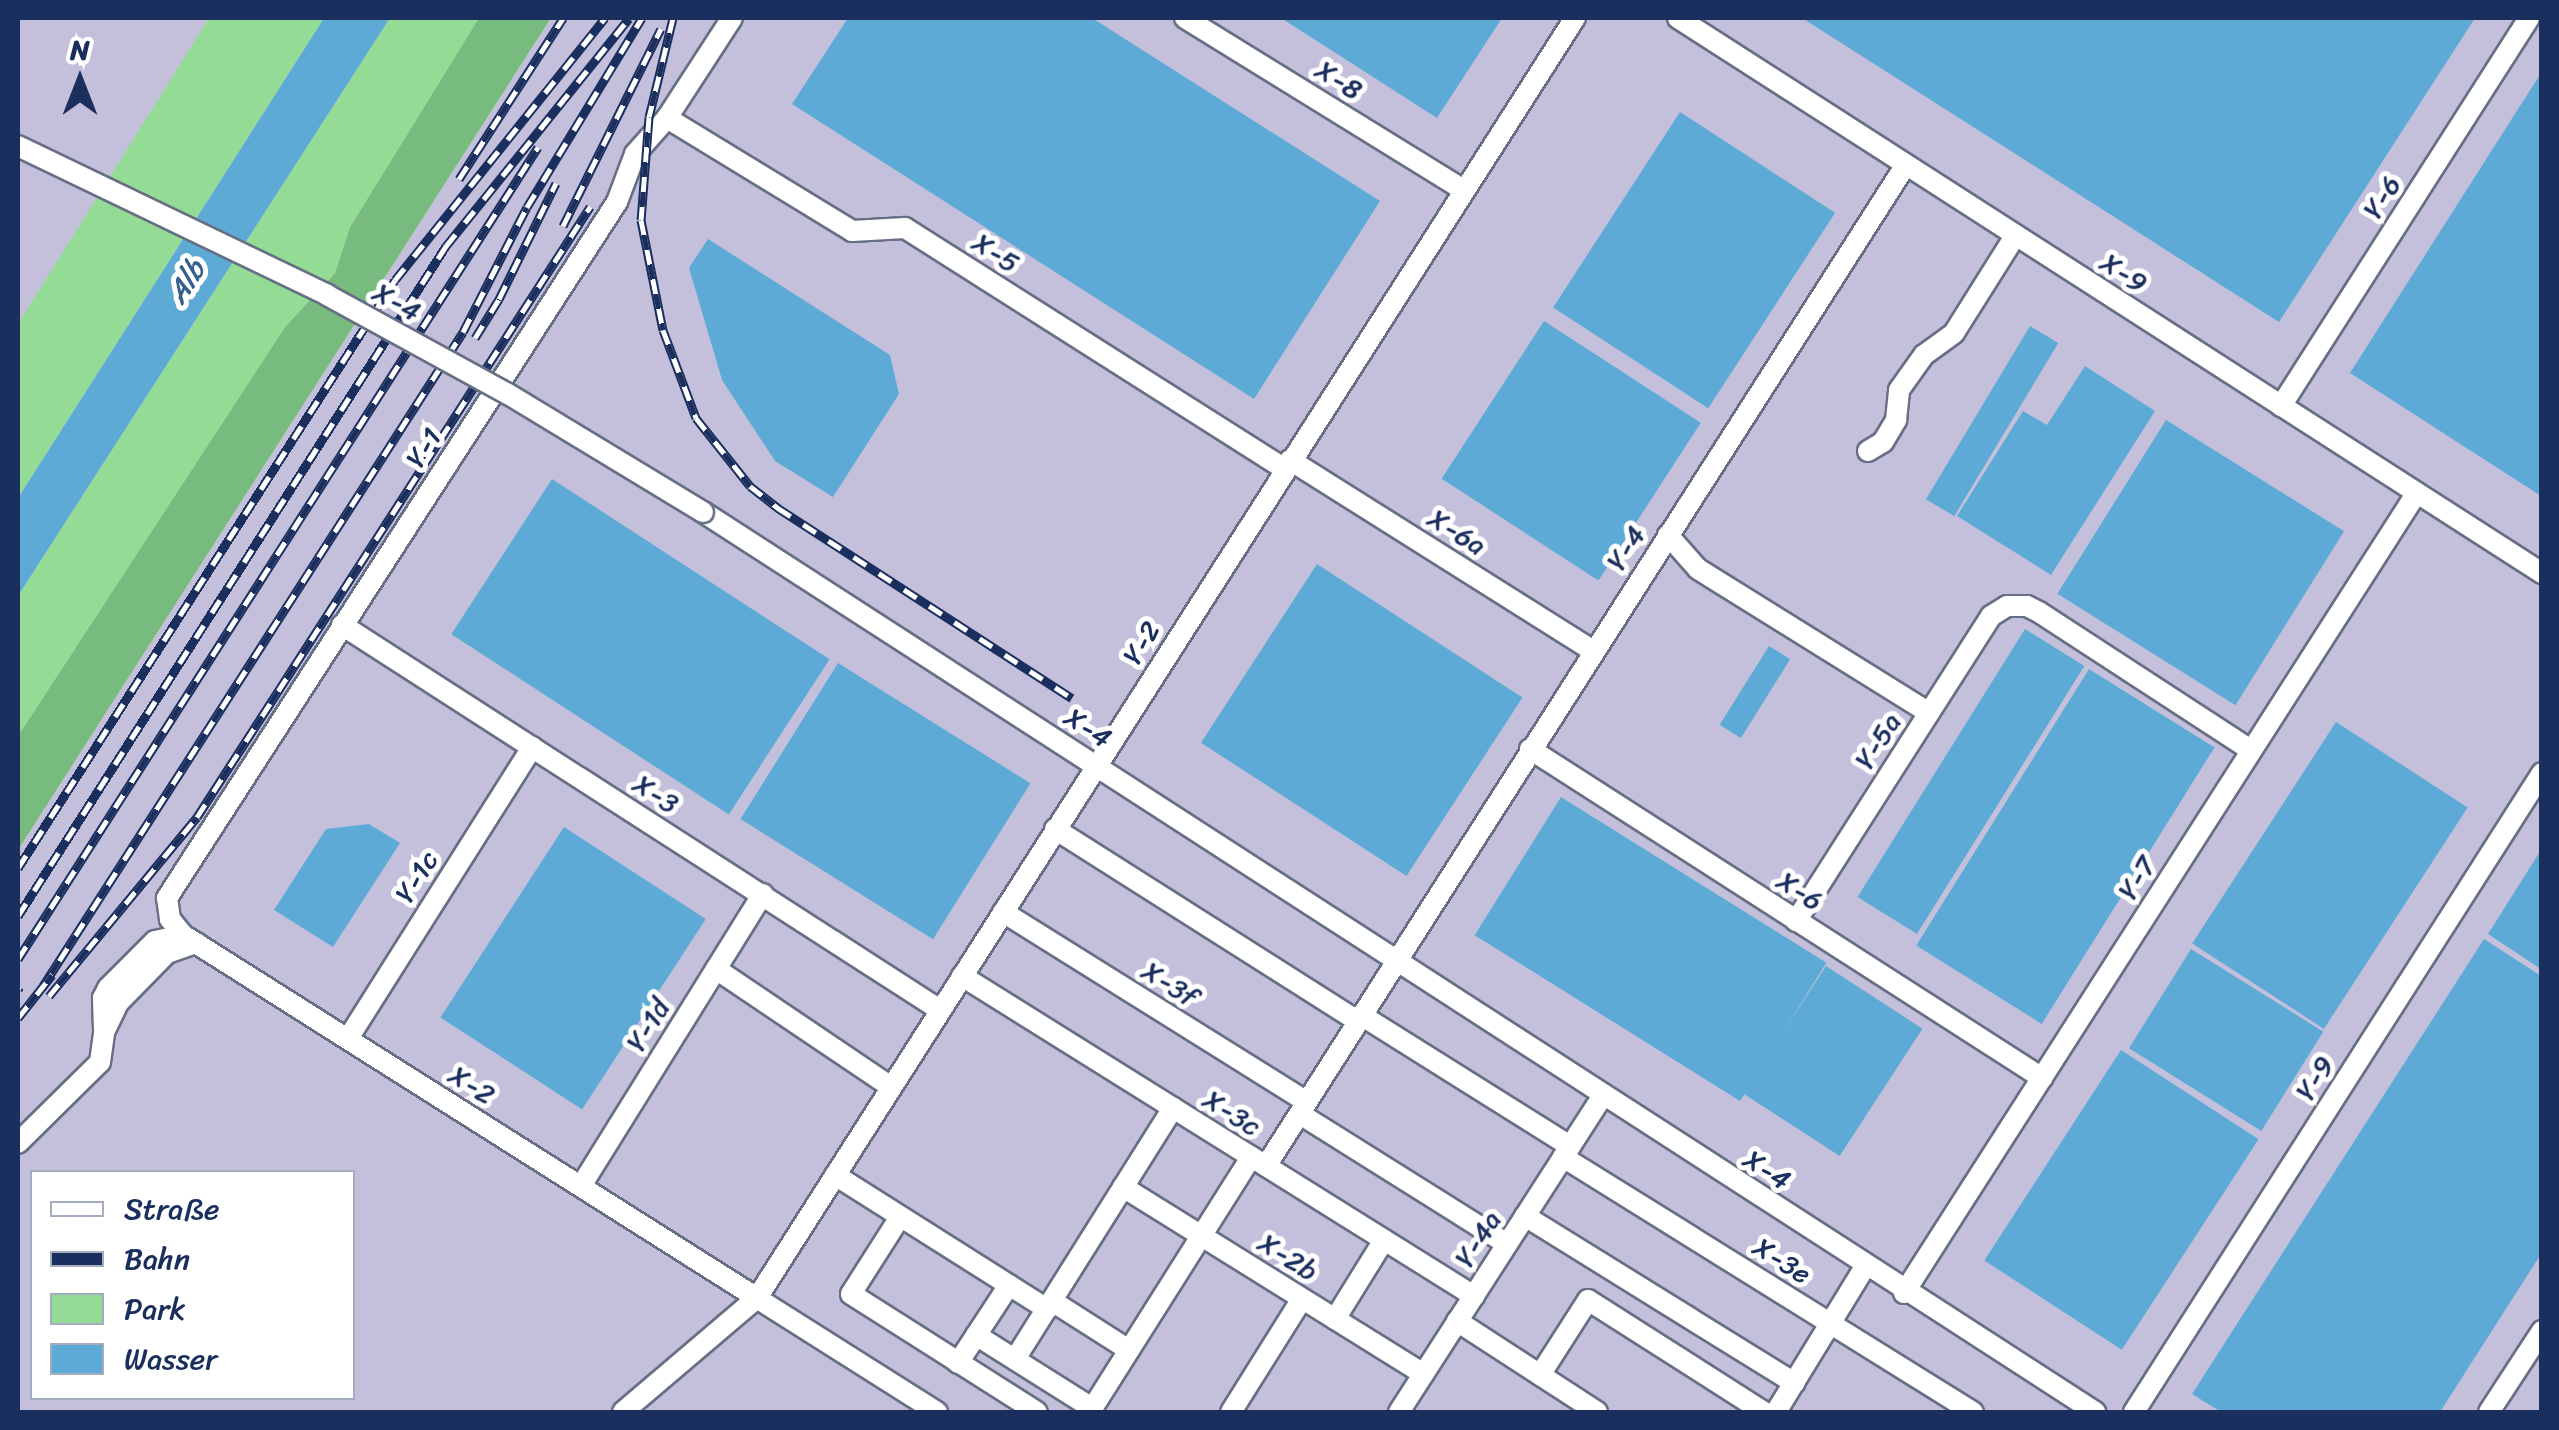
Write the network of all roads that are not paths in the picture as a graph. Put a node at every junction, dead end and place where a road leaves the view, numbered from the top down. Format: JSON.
{"nodes":[{"id":1,"x":732,"y":18,"type":"edge"},
{"id":2,"x":1185,"y":18,"type":"edge"},
{"id":3,"x":1575,"y":18,"type":"edge"},
{"id":4,"x":1678,"y":18,"type":"edge"},
{"id":5,"x":2529,"y":18,"type":"edge"},
{"id":6,"x":667,"y":118,"type":"junction"},
{"id":7,"x":18,"y":146,"type":"edge"},
{"id":8,"x":1905,"y":166,"type":"junction"},
{"id":9,"x":1464,"y":190,"type":"junction"},
{"id":10,"x":2016,"y":236,"type":"junction"},
{"id":11,"x":2282,"y":406,"type":"junction"},
{"id":12,"x":1868,"y":452,"type":"dead end"},
{"id":13,"x":1288,"y":464,"type":"junction"},
{"id":14,"x":2416,"y":494,"type":"junction"},
{"id":15,"x":1668,"y":534,"type":"junction"},
{"id":16,"x":2542,"y":573,"type":"edge"},
{"id":17,"x":342,"y":625,"type":"junction"},
{"id":18,"x":1593,"y":651,"type":"junction"},
{"id":19,"x":1929,"y":712,"type":"junction"},
{"id":20,"x":532,"y":747,"type":"junction"},
{"id":21,"x":1530,"y":750,"type":"junction"},
{"id":22,"x":2252,"y":750,"type":"junction"},
{"id":23,"x":1097,"y":767,"type":"junction"},
{"id":24,"x":2542,"y":773,"type":"edge"},
{"id":25,"x":1056,"y":829,"type":"junction"},
{"id":26,"x":762,"y":894,"type":"junction"},
{"id":27,"x":167,"y":911,"type":"joint"},
{"id":28,"x":1003,"y":912,"type":"junction"},
{"id":29,"x":1796,"y":921,"type":"junction"},
{"id":30,"x":190,"y":939,"type":"junction"},
{"id":31,"x":1395,"y":962,"type":"junction"},
{"id":32,"x":716,"y":970,"type":"junction"},
{"id":33,"x":962,"y":976,"type":"junction"},
{"id":34,"x":940,"y":1010,"type":"junction"},
{"id":35,"x":1360,"y":1018,"type":"junction"},
{"id":36,"x":349,"y":1037,"type":"junction"},
{"id":37,"x":2042,"y":1078,"type":"junction"},
{"id":38,"x":891,"y":1086,"type":"junction"},
{"id":39,"x":1603,"y":1095,"type":"junction"},
{"id":40,"x":1173,"y":1108,"type":"junction"},
{"id":41,"x":1303,"y":1108,"type":"junction"},
{"id":42,"x":18,"y":1143,"type":"edge"},
{"id":43,"x":1566,"y":1152,"type":"junction"},
{"id":44,"x":1259,"y":1161,"type":"junction"},
{"id":45,"x":835,"y":1175,"type":"junction"},
{"id":46,"x":580,"y":1186,"type":"junction"},
{"id":47,"x":1124,"y":1187,"type":"junction"},
{"id":48,"x":1525,"y":1216,"type":"junction"},
{"id":49,"x":900,"y":1217,"type":"junction"},
{"id":50,"x":1201,"y":1235,"type":"junction"},
{"id":51,"x":1384,"y":1240,"type":"junction"},
{"id":52,"x":1507,"y":1244,"type":"junction"},
{"id":53,"x":1865,"y":1267,"type":"junction"},
{"id":54,"x":1009,"y":1285,"type":"junction"},
{"id":55,"x":1904,"y":1292,"type":"junction"},
{"id":56,"x":1474,"y":1296,"type":"junction"},
{"id":57,"x":756,"y":1298,"type":"junction"},
{"id":58,"x":1302,"y":1299,"type":"junction"},
{"id":59,"x":1049,"y":1305,"type":"junction"},
{"id":60,"x":1335,"y":1319,"type":"junction"},
{"id":61,"x":1458,"y":1321,"type":"junction"},
{"id":62,"x":1830,"y":1324,"type":"junction"},
{"id":63,"x":2542,"y":1331,"type":"edge"},
{"id":64,"x":976,"y":1335,"type":"junction"},
{"id":65,"x":1130,"y":1350,"type":"junction"},
{"id":66,"x":1015,"y":1360,"type":"junction"},
{"id":67,"x":958,"y":1362,"type":"junction"},
{"id":68,"x":1423,"y":1374,"type":"junction"},
{"id":69,"x":1540,"y":1375,"type":"junction"},
{"id":70,"x":1794,"y":1383,"type":"junction"},
{"id":71,"x":1091,"y":1410,"type":"edge"},
{"id":72,"x":623,"y":1412,"type":"edge"},
{"id":73,"x":938,"y":1412,"type":"edge"},
{"id":74,"x":1038,"y":1412,"type":"edge"},
{"id":75,"x":1230,"y":1412,"type":"edge"},
{"id":76,"x":1399,"y":1412,"type":"edge"},
{"id":77,"x":1597,"y":1412,"type":"edge"},
{"id":78,"x":1764,"y":1412,"type":"edge"},
{"id":79,"x":1776,"y":1412,"type":"edge"},
{"id":80,"x":1972,"y":1412,"type":"edge"},
{"id":81,"x":2096,"y":1412,"type":"edge"},
{"id":82,"x":2134,"y":1412,"type":"edge"},
{"id":83,"x":2489,"y":1412,"type":"edge"}],
"edges":[{"from":1,"to":6,"type":"street","name":"Y-1"},
{"from":2,"to":9,"type":"street","name":"X-8"},
{"from":3,"to":9,"type":"street","name":"Y-2"},
{"from":4,"to":8,"type":"street","name":"X-9"},
{"from":5,"to":11,"type":"street","name":"Y-6"},
{"from":6,"to":13,"type":"street","name":"X-5"},
{"from":6,"to":17,"type":"street","name":"Y-1"},
{"from":7,"to":23,"type":"street","name":"X-4","bridge":true},
{"from":8,"to":10,"type":"street","name":"X-9"},
{"from":8,"to":15,"type":"street","name":"Y-4"},
{"from":9,"to":13,"type":"street","name":"Y-2"},
{"from":10,"to":11,"type":"street","name":"X-9"},
{"from":10,"to":12,"type":"street"},
{"from":11,"to":14,"type":"street","name":"X-9"},
{"from":13,"to":18,"type":"street","name":"X-6a"},
{"from":13,"to":23,"type":"street","name":"Y-2"},
{"from":14,"to":16,"type":"street","name":"X-9"},
{"from":14,"to":22,"type":"street","name":"Y-7"},
{"from":15,"to":18,"type":"street","name":"Y-4"},
{"from":15,"to":19,"type":"street"},
{"from":17,"to":20,"type":"street","name":"X-3"},
{"from":17,"to":27,"type":"street","name":"Y-1"},
{"from":18,"to":21,"type":"street","name":"Y-4"},
{"from":19,"to":22,"type":"street","name":"Y-5a"},
{"from":19,"to":29,"type":"street","name":"Y-5a"},
{"from":20,"to":26,"type":"street","name":"X-3"},
{"from":20,"to":36,"type":"street","name":"Y-1c"},
{"from":21,"to":29,"type":"street","name":"X-6"},
{"from":21,"to":31,"type":"street","name":"Y-4"},
{"from":22,"to":37,"type":"street","name":"Y-7"},
{"from":23,"to":25,"type":"street","name":"Y-2"},
{"from":23,"to":31,"type":"street","name":"X-4"},
{"from":24,"to":82,"type":"street","name":"Y-9"},
{"from":25,"to":28,"type":"street","name":"Y-2"},
{"from":25,"to":35,"type":"street","name":"X-3e"},
{"from":26,"to":32,"type":"street","name":"Y-1d"},
{"from":26,"to":34,"type":"street","name":"X-3"},
{"from":27,"to":30,"type":"street","name":"X-2"},
{"from":28,"to":33,"type":"street","name":"Y-2"},
{"from":28,"to":41,"type":"street","name":"X-3f"},
{"from":29,"to":37,"type":"street","name":"X-6"},
{"from":30,"to":36,"type":"street","name":"X-2"},
{"from":30,"to":42,"type":"street"},
{"from":31,"to":35,"type":"street"},
{"from":31,"to":39,"type":"street","name":"X-4"},
{"from":32,"to":38,"type":"street"},
{"from":32,"to":46,"type":"street","name":"Y-1d"},
{"from":33,"to":34,"type":"street","name":"Y-2"},
{"from":33,"to":40,"type":"street","name":"X-3c"},
{"from":34,"to":38,"type":"street","name":"Y-2"},
{"from":35,"to":41,"type":"street"},
{"from":35,"to":43,"type":"street","name":"X-3e"},
{"from":36,"to":46,"type":"street","name":"X-2"},
{"from":37,"to":55,"type":"street","name":"Y-7"},
{"from":38,"to":45,"type":"street","name":"Y-2"},
{"from":39,"to":43,"type":"street","name":"Y-4a"},
{"from":39,"to":53,"type":"street","name":"X-4"},
{"from":40,"to":44,"type":"street","name":"X-3c"},
{"from":40,"to":47,"type":"street"},
{"from":41,"to":44,"type":"street"},
{"from":41,"to":52,"type":"street","name":"X-3f"},
{"from":43,"to":48,"type":"street","name":"Y-4a"},
{"from":43,"to":62,"type":"street","name":"X-3e"},
{"from":44,"to":50,"type":"street"},
{"from":44,"to":51,"type":"street","name":"X-3c"},
{"from":45,"to":49,"type":"street"},
{"from":45,"to":57,"type":"street","name":"Y-2"},
{"from":46,"to":57,"type":"street","name":"X-2"},
{"from":47,"to":50,"type":"street","name":"X-2b"},
{"from":47,"to":59,"type":"street"},
{"from":48,"to":52,"type":"street","name":"Y-4a"},
{"from":48,"to":70,"type":"street"},
{"from":49,"to":54,"type":"street"},
{"from":49,"to":67,"type":"street"},
{"from":50,"to":58,"type":"street","name":"X-2b"},
{"from":50,"to":65,"type":"street"},
{"from":51,"to":56,"type":"street","name":"X-3c"},
{"from":51,"to":60,"type":"street"},
{"from":52,"to":56,"type":"street","name":"Y-4a"},
{"from":53,"to":55,"type":"street","name":"X-4"},
{"from":53,"to":62,"type":"street"},
{"from":54,"to":59,"type":"street"},
{"from":54,"to":64,"type":"street"},
{"from":55,"to":81,"type":"street","name":"X-4"},
{"from":56,"to":61,"type":"street","name":"Y-4a"},
{"from":57,"to":72,"type":"street"},
{"from":57,"to":73,"type":"street","name":"X-2"},
{"from":58,"to":60,"type":"street","name":"X-2b"},
{"from":58,"to":75,"type":"street"},
{"from":59,"to":65,"type":"street"},
{"from":59,"to":66,"type":"street"},
{"from":60,"to":68,"type":"street","name":"X-2b"},
{"from":61,"to":68,"type":"street","name":"Y-4a"},
{"from":61,"to":69,"type":"street"},
{"from":62,"to":70,"type":"street"},
{"from":62,"to":80,"type":"street","name":"X-3e"},
{"from":63,"to":83,"type":"street"},
{"from":64,"to":66,"type":"street"},
{"from":64,"to":67,"type":"street"},
{"from":65,"to":71,"type":"street"},
{"from":66,"to":71,"type":"street"},
{"from":67,"to":74,"type":"street"},
{"from":68,"to":76,"type":"street","name":"Y-4a"},
{"from":69,"to":77,"type":"street"},
{"from":69,"to":78,"type":"street"},
{"from":70,"to":79,"type":"street"}]}
